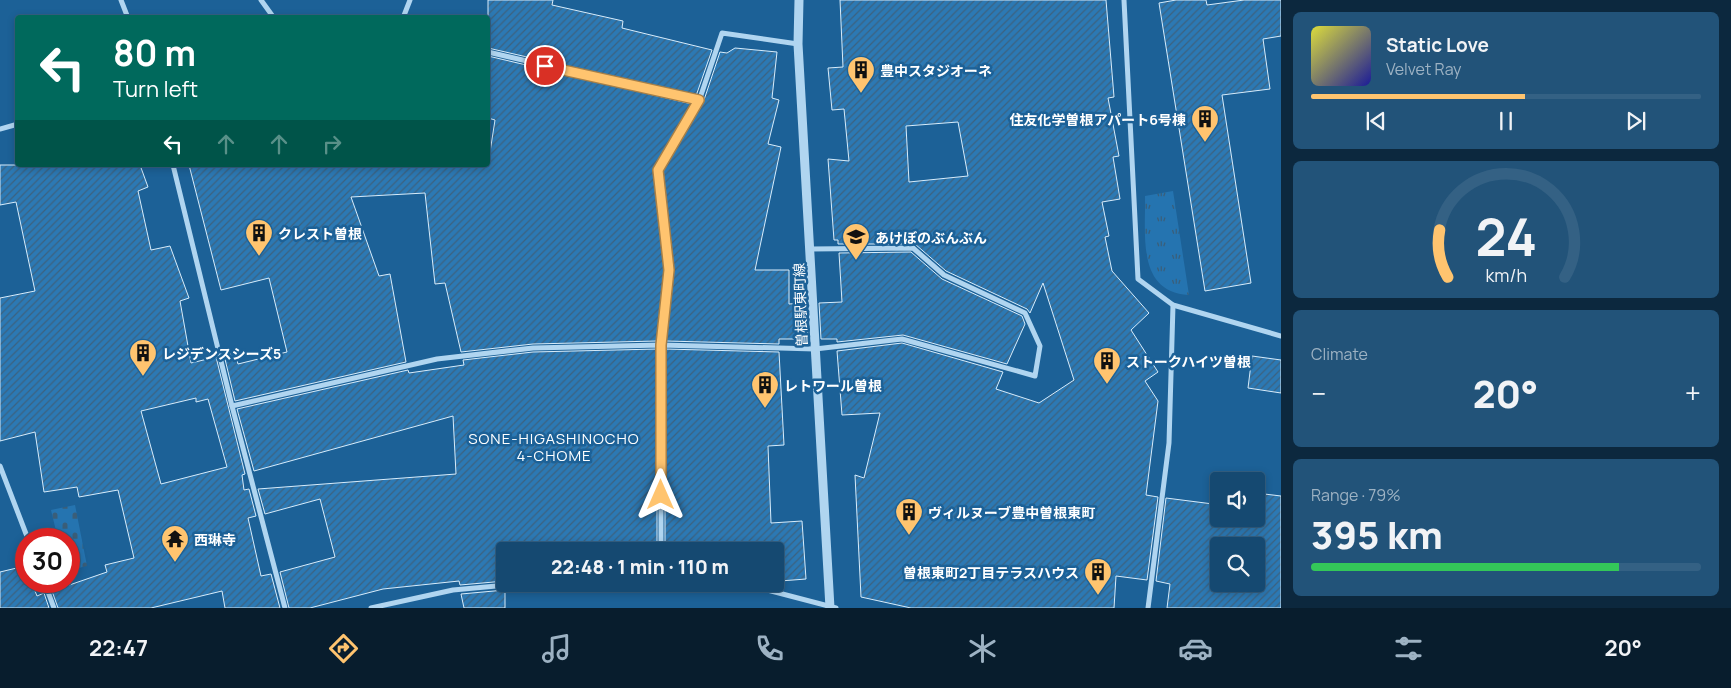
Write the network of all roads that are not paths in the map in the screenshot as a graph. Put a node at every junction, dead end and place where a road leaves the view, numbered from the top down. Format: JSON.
{"nodes":[{"id":1,"x":121,"y":0,"type":"edge"},
{"id":2,"x":261,"y":0,"type":"edge"},
{"id":3,"x":410,"y":0,"type":"edge"},
{"id":4,"x":799,"y":0,"type":"edge"},
{"id":5,"x":1124,"y":0,"type":"edge"},
{"id":6,"x":127,"y":15,"type":"edge"},
{"id":7,"x":272,"y":15,"type":"edge"},
{"id":8,"x":404,"y":15,"type":"edge"},
{"id":9,"x":798,"y":44,"type":"junction"},
{"id":10,"x":490,"y":52,"type":"edge"},
{"id":11,"x":699,"y":100,"type":"junction"},
{"id":12,"x":15,"y":125,"type":"edge"},
{"id":13,"x":0,"y":129,"type":"edge"},
{"id":14,"x":173,"y":167,"type":"edge"},
{"id":15,"x":811,"y":249,"type":"junction"},
{"id":16,"x":1173,"y":305,"type":"junction"},
{"id":17,"x":1281,"y":336,"type":"edge"},
{"id":18,"x":661,"y":345,"type":"junction"},
{"id":19,"x":815,"y":349,"type":"junction"},
{"id":20,"x":232,"y":406,"type":"junction"},
{"id":21,"x":0,"y":466,"type":"edge"},
{"id":22,"x":24,"y":528,"type":"edge"},
{"id":23,"x":661,"y":542,"type":"edge"},
{"id":24,"x":496,"y":586,"type":"edge"},
{"id":25,"x":775,"y":592,"type":"edge"},
{"id":26,"x":48,"y":593,"type":"edge"},
{"id":27,"x":832,"y":607,"type":"edge"},
{"id":28,"x":54,"y":608,"type":"edge"},
{"id":29,"x":285,"y":608,"type":"edge"},
{"id":30,"x":371,"y":608,"type":"edge"},
{"id":31,"x":1148,"y":608,"type":"edge"}],
"edges":[{"from":1,"to":6,"type":"street"},
{"from":2,"to":7,"type":"street"},
{"from":3,"to":8,"type":"street"},
{"from":4,"to":9,"type":"street","name":"曽根駅東町線"},
{"from":5,"to":16,"type":"street"},
{"from":9,"to":11,"type":"street"},
{"from":9,"to":15,"type":"street","name":"曽根駅東町線"},
{"from":10,"to":11,"type":"street"},
{"from":11,"to":18,"type":"street"},
{"from":12,"to":13,"type":"street"},
{"from":14,"to":20,"type":"street"},
{"from":15,"to":19,"type":"street","name":"曽根駅東町線"},
{"from":15,"to":19,"type":"street"},
{"from":16,"to":17,"type":"street"},
{"from":16,"to":31,"type":"street"},
{"from":18,"to":19,"type":"street"},
{"from":18,"to":20,"type":"street"},
{"from":18,"to":23,"type":"street"},
{"from":19,"to":27,"type":"street","name":"曽根駅東町線"},
{"from":20,"to":29,"type":"street"},
{"from":21,"to":22,"type":"street"},
{"from":24,"to":30,"type":"street"},
{"from":25,"to":27,"type":"street"},
{"from":26,"to":28,"type":"street"}]}
